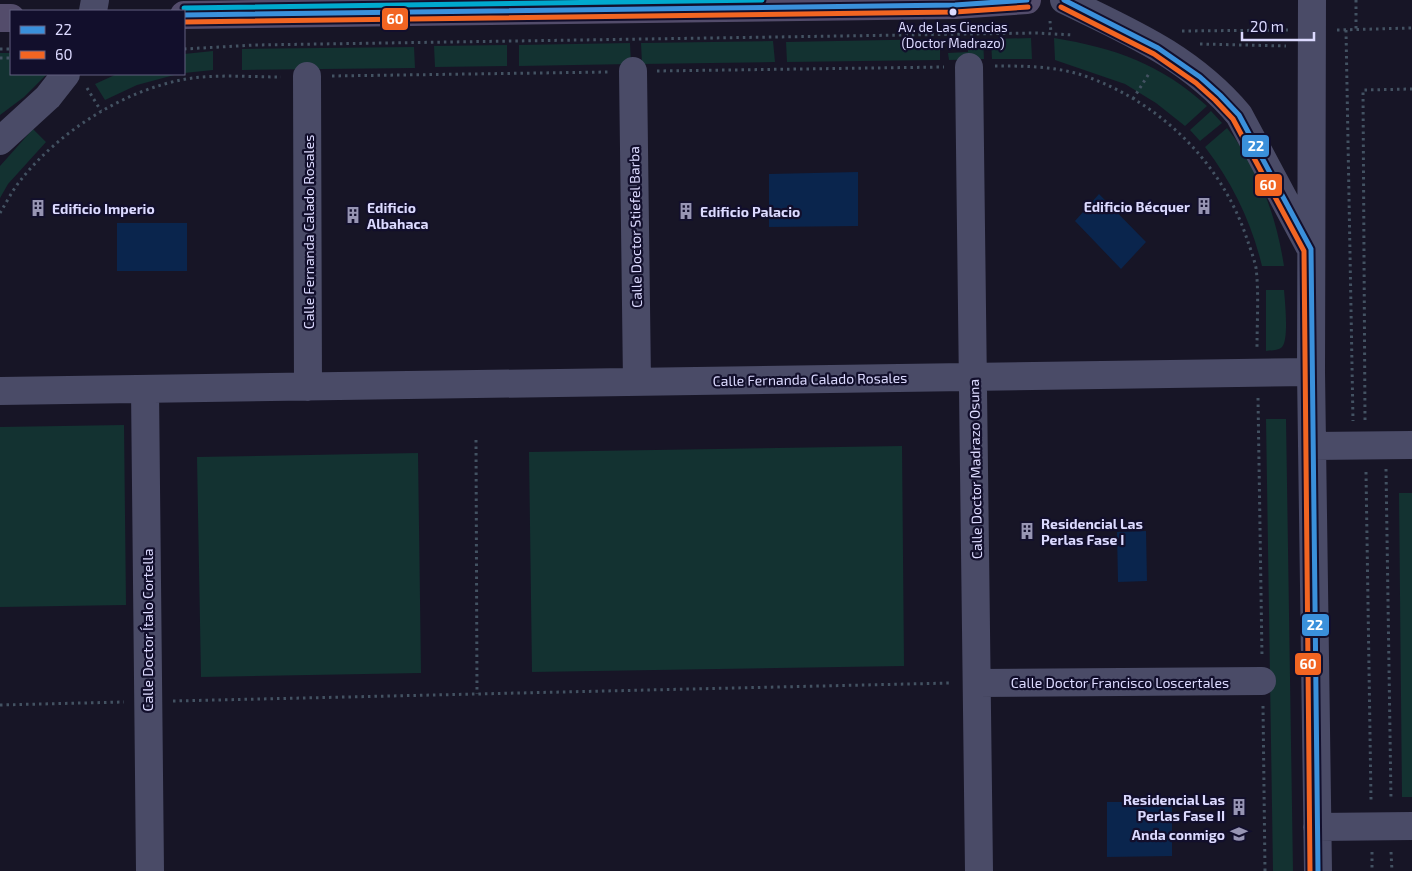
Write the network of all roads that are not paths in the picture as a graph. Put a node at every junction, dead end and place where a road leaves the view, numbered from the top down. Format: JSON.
{"nodes":[{"id":1,"x":1027,"y":0,"type":"edge"},
{"id":2,"x":1064,"y":0,"type":"edge"},
{"id":3,"x":1312,"y":0,"type":"edge"},
{"id":4,"x":186,"y":16,"type":"edge"},
{"id":5,"x":969,"y":67,"type":"road end"},
{"id":6,"x":633,"y":72,"type":"road end"},
{"id":7,"x":65,"y":75,"type":"edge"},
{"id":8,"x":307,"y":76,"type":"road end"},
{"id":9,"x":2,"y":138,"type":"edge"},
{"id":10,"x":1311,"y":249,"type":"junction"},
{"id":11,"x":1311,"y":372,"type":"junction"},
{"id":12,"x":974,"y":377,"type":"junction"},
{"id":13,"x":638,"y":382,"type":"junction"},
{"id":14,"x":308,"y":387,"type":"junction"},
{"id":15,"x":145,"y":389,"type":"junction"},
{"id":16,"x":0,"y":391,"type":"edge"},
{"id":17,"x":1412,"y":445,"type":"edge"},
{"id":18,"x":1312,"y":446,"type":"junction"},
{"id":19,"x":1262,"y":681,"type":"road end"},
{"id":20,"x":977,"y":683,"type":"junction"},
{"id":21,"x":1412,"y":826,"type":"edge"},
{"id":22,"x":1317,"y":827,"type":"junction"},
{"id":23,"x":150,"y":871,"type":"edge"},
{"id":24,"x":979,"y":871,"type":"edge"},
{"id":25,"x":1318,"y":871,"type":"edge"}],
"edges":[{"from":1,"to":4,"type":"main road"},
{"from":2,"to":10,"type":"street"},
{"from":3,"to":10,"type":"street"},
{"from":5,"to":12,"type":"street","name":"Calle Doctor Madrazo Osuna"},
{"from":6,"to":13,"type":"street","name":"Calle Doctor Stiefel Barba"},
{"from":7,"to":9,"type":"street"},
{"from":8,"to":14,"type":"street","name":"Calle Fernanda Calado Rosales"},
{"from":10,"to":11,"type":"street"},
{"from":11,"to":12,"type":"street","name":"Calle Fernanda Calado Rosales"},
{"from":11,"to":18,"type":"street"},
{"from":12,"to":13,"type":"street","name":"Calle Fernanda Calado Rosales"},
{"from":12,"to":20,"type":"street","name":"Calle Doctor Madrazo Osuna"},
{"from":13,"to":14,"type":"street","name":"Calle Fernanda Calado Rosales"},
{"from":14,"to":15,"type":"street","name":"Calle Fernanda Calado Rosales"},
{"from":15,"to":16,"type":"street","name":"Calle Fernanda Calado Rosales"},
{"from":15,"to":23,"type":"street","name":"Calle Doctor Ítalo Cortella"},
{"from":17,"to":18,"type":"street"},
{"from":18,"to":22,"type":"street"},
{"from":19,"to":20,"type":"street","name":"Calle Doctor Francisco Loscertales"},
{"from":20,"to":24,"type":"street","name":"Calle Doctor Madrazo Osuna"},
{"from":21,"to":22,"type":"street"},
{"from":22,"to":25,"type":"street"}]}
